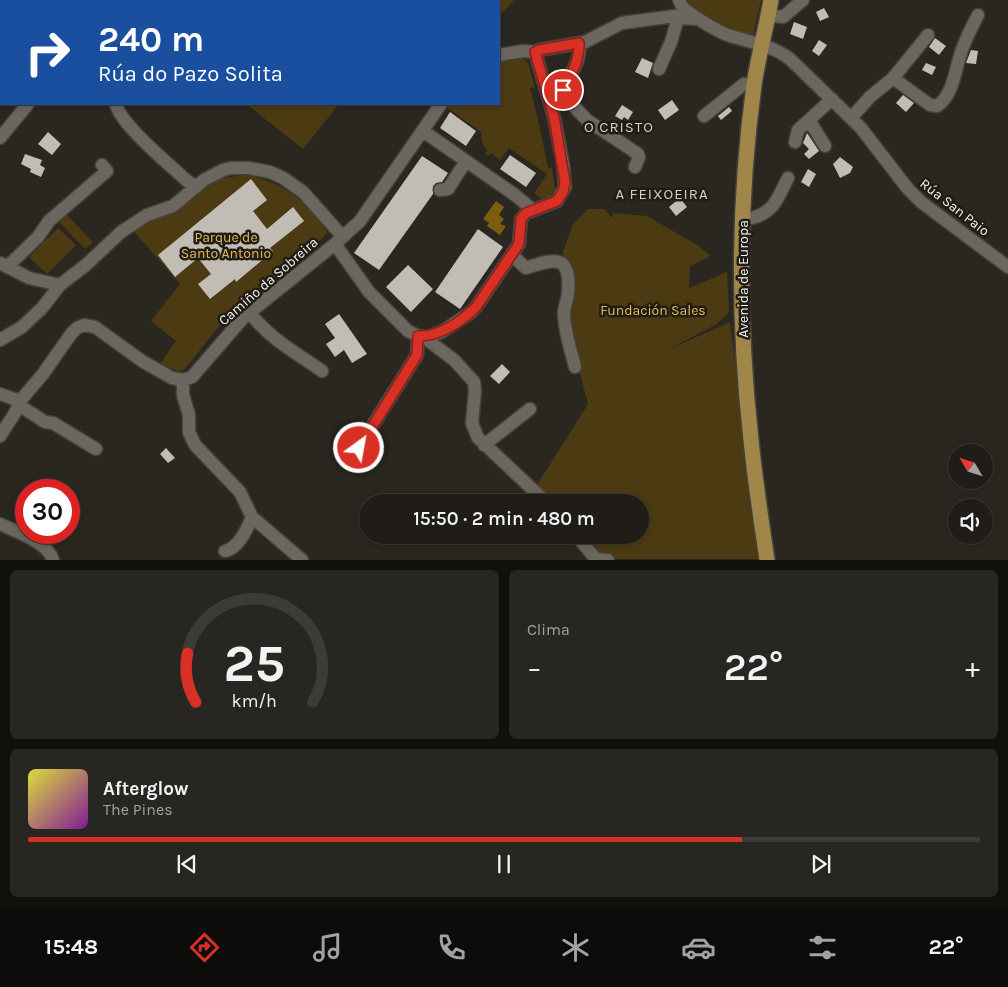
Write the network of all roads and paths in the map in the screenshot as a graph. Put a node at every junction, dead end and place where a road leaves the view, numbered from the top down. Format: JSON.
{"nodes":[{"id":1,"x":771,"y":0,"type":"edge"},
{"id":2,"x":779,"y":0,"type":"edge"},
{"id":3,"x":803,"y":0,"type":"edge"},
{"id":4,"x":678,"y":10,"type":"edge"},
{"id":5,"x":978,"y":15,"type":"dead end"},
{"id":6,"x":775,"y":16,"type":"junction"},
{"id":7,"x":928,"y":35,"type":"dead end"},
{"id":8,"x":579,"y":43,"type":"junction"},
{"id":9,"x":765,"y":46,"type":"junction"},
{"id":10,"x":535,"y":52,"type":"junction"},
{"id":11,"x":500,"y":55,"type":"edge"},
{"id":12,"x":659,"y":69,"type":"dead end"},
{"id":13,"x":893,"y":78,"type":"junction"},
{"id":14,"x":754,"y":85,"type":"junction"},
{"id":15,"x":832,"y":99,"type":"junction"},
{"id":16,"x":27,"y":105,"type":"edge"},
{"id":17,"x":116,"y":105,"type":"edge"},
{"id":18,"x":440,"y":105,"type":"edge"},
{"id":19,"x":704,"y":116,"type":"dead end"},
{"id":20,"x":850,"y":118,"type":"junction"},
{"id":21,"x":809,"y":120,"type":"junction"},
{"id":22,"x":423,"y":131,"type":"junction"},
{"id":23,"x":0,"y":138,"type":"edge"},
{"id":24,"x":795,"y":142,"type":"dead end"},
{"id":25,"x":825,"y":146,"type":"dead end"},
{"id":26,"x":466,"y":161,"type":"junction"},
{"id":27,"x":102,"y":165,"type":"dead end"},
{"id":28,"x":635,"y":167,"type":"dead end"},
{"id":29,"x":788,"y":178,"type":"dead end"},
{"id":30,"x":196,"y":187,"type":"junction"},
{"id":31,"x":440,"y":190,"type":"dead end"},
{"id":32,"x":515,"y":195,"type":"junction"},
{"id":33,"x":526,"y":216,"type":"junction"},
{"id":34,"x":752,"y":218,"type":"junction"},
{"id":35,"x":339,"y":240,"type":"junction"},
{"id":36,"x":512,"y":255,"type":"junction"},
{"id":37,"x":3,"y":265,"type":"edge"},
{"id":38,"x":1008,"y":268,"type":"edge"},
{"id":39,"x":60,"y":285,"type":"junction"},
{"id":40,"x":250,"y":313,"type":"junction"},
{"id":41,"x":423,"y":337,"type":"junction"},
{"id":42,"x":0,"y":340,"type":"edge"},
{"id":43,"x":575,"y":367,"type":"dead end"},
{"id":44,"x":322,"y":370,"type":"dead end"},
{"id":45,"x":183,"y":380,"type":"junction"},
{"id":46,"x":0,"y":394,"type":"edge"},
{"id":47,"x":19,"y":403,"type":"junction"},
{"id":48,"x":530,"y":409,"type":"dead end"},
{"id":49,"x":0,"y":436,"type":"edge"},
{"id":50,"x":484,"y":445,"type":"junction"},
{"id":51,"x":96,"y":449,"type":"dead end"},
{"id":52,"x":349,"y":463,"type":"dead end"},
{"id":53,"x":537,"y":494,"type":"edge"},
{"id":54,"x":252,"y":516,"type":"junction"},
{"id":55,"x":0,"y":524,"type":"edge"},
{"id":56,"x":583,"y":544,"type":"edge"},
{"id":57,"x":225,"y":551,"type":"dead end"},
{"id":58,"x":53,"y":560,"type":"edge"},
{"id":59,"x":302,"y":560,"type":"edge"},
{"id":60,"x":596,"y":560,"type":"edge"},
{"id":61,"x":608,"y":560,"type":"edge"},
{"id":62,"x":767,"y":560,"type":"edge"},
{"id":63,"x":775,"y":560,"type":"edge"}],
"edges":[{"from":1,"to":9,"type":"main road","name":"Avenida de Europa"},
{"from":2,"to":6,"type":"main road","name":"Avenida de Europa"},
{"from":3,"to":6,"type":"street"},
{"from":4,"to":8,"type":"street"},
{"from":4,"to":9,"type":"street","name":"Rúa San Paio"},
{"from":4,"to":12,"type":"street"},
{"from":5,"to":13,"type":"street"},
{"from":6,"to":9,"type":"main road","name":"Avenida de Europa"},
{"from":7,"to":13,"type":"street"},
{"from":8,"to":10,"type":"street"},
{"from":8,"to":28,"type":"street"},
{"from":9,"to":14,"type":"main road","name":"Avenida de Europa"},
{"from":9,"to":15,"type":"street","name":"Rúa San Paio"},
{"from":9,"to":34,"type":"main road","name":"Avenida de Europa"},
{"from":10,"to":11,"type":"street"},
{"from":10,"to":33,"type":"street"},
{"from":13,"to":20,"type":"street"},
{"from":14,"to":19,"type":"street"},
{"from":14,"to":62,"type":"main road","name":"Avenida de Europa"},
{"from":15,"to":20,"type":"street","name":"Rúa San Paio"},
{"from":15,"to":21,"type":"street"},
{"from":16,"to":23,"type":"street"},
{"from":17,"to":30,"type":"street"},
{"from":18,"to":22,"type":"street","name":"Camiño da Sobreira"},
{"from":20,"to":38,"type":"street","name":"Rúa San Paio"},
{"from":21,"to":24,"type":"street"},
{"from":21,"to":25,"type":"street"},
{"from":22,"to":26,"type":"street"},
{"from":22,"to":35,"type":"street","name":"Camiño da Sobreira"},
{"from":26,"to":31,"type":"street"},
{"from":26,"to":32,"type":"street"},
{"from":27,"to":37,"type":"street"},
{"from":29,"to":34,"type":"street"},
{"from":30,"to":35,"type":"street"},
{"from":30,"to":39,"type":"street"},
{"from":32,"to":33,"type":"street"},
{"from":32,"to":33,"type":"street"},
{"from":33,"to":36,"type":"street"},
{"from":34,"to":63,"type":"main road","name":"Avenida de Europa"},
{"from":35,"to":40,"type":"street","name":"Camiño da Sobreira"},
{"from":35,"to":41,"type":"street"},
{"from":36,"to":41,"type":"street"},
{"from":36,"to":43,"type":"street"},
{"from":37,"to":39,"type":"street"},
{"from":39,"to":42,"type":"street"},
{"from":40,"to":44,"type":"street"},
{"from":40,"to":45,"type":"street","name":"Camiño da Sobreira"},
{"from":41,"to":50,"type":"street"},
{"from":41,"to":52,"type":"street"},
{"from":45,"to":47,"type":"street"},
{"from":45,"to":54,"type":"street"},
{"from":46,"to":47,"type":"street"},
{"from":47,"to":49,"type":"street"},
{"from":47,"to":51,"type":"street"},
{"from":48,"to":50,"type":"street"},
{"from":50,"to":53,"type":"street"},
{"from":54,"to":57,"type":"street"},
{"from":54,"to":59,"type":"street"},
{"from":55,"to":58,"type":"street"},
{"from":56,"to":60,"type":"street"},
{"from":60,"to":61,"type":"street"}]}
